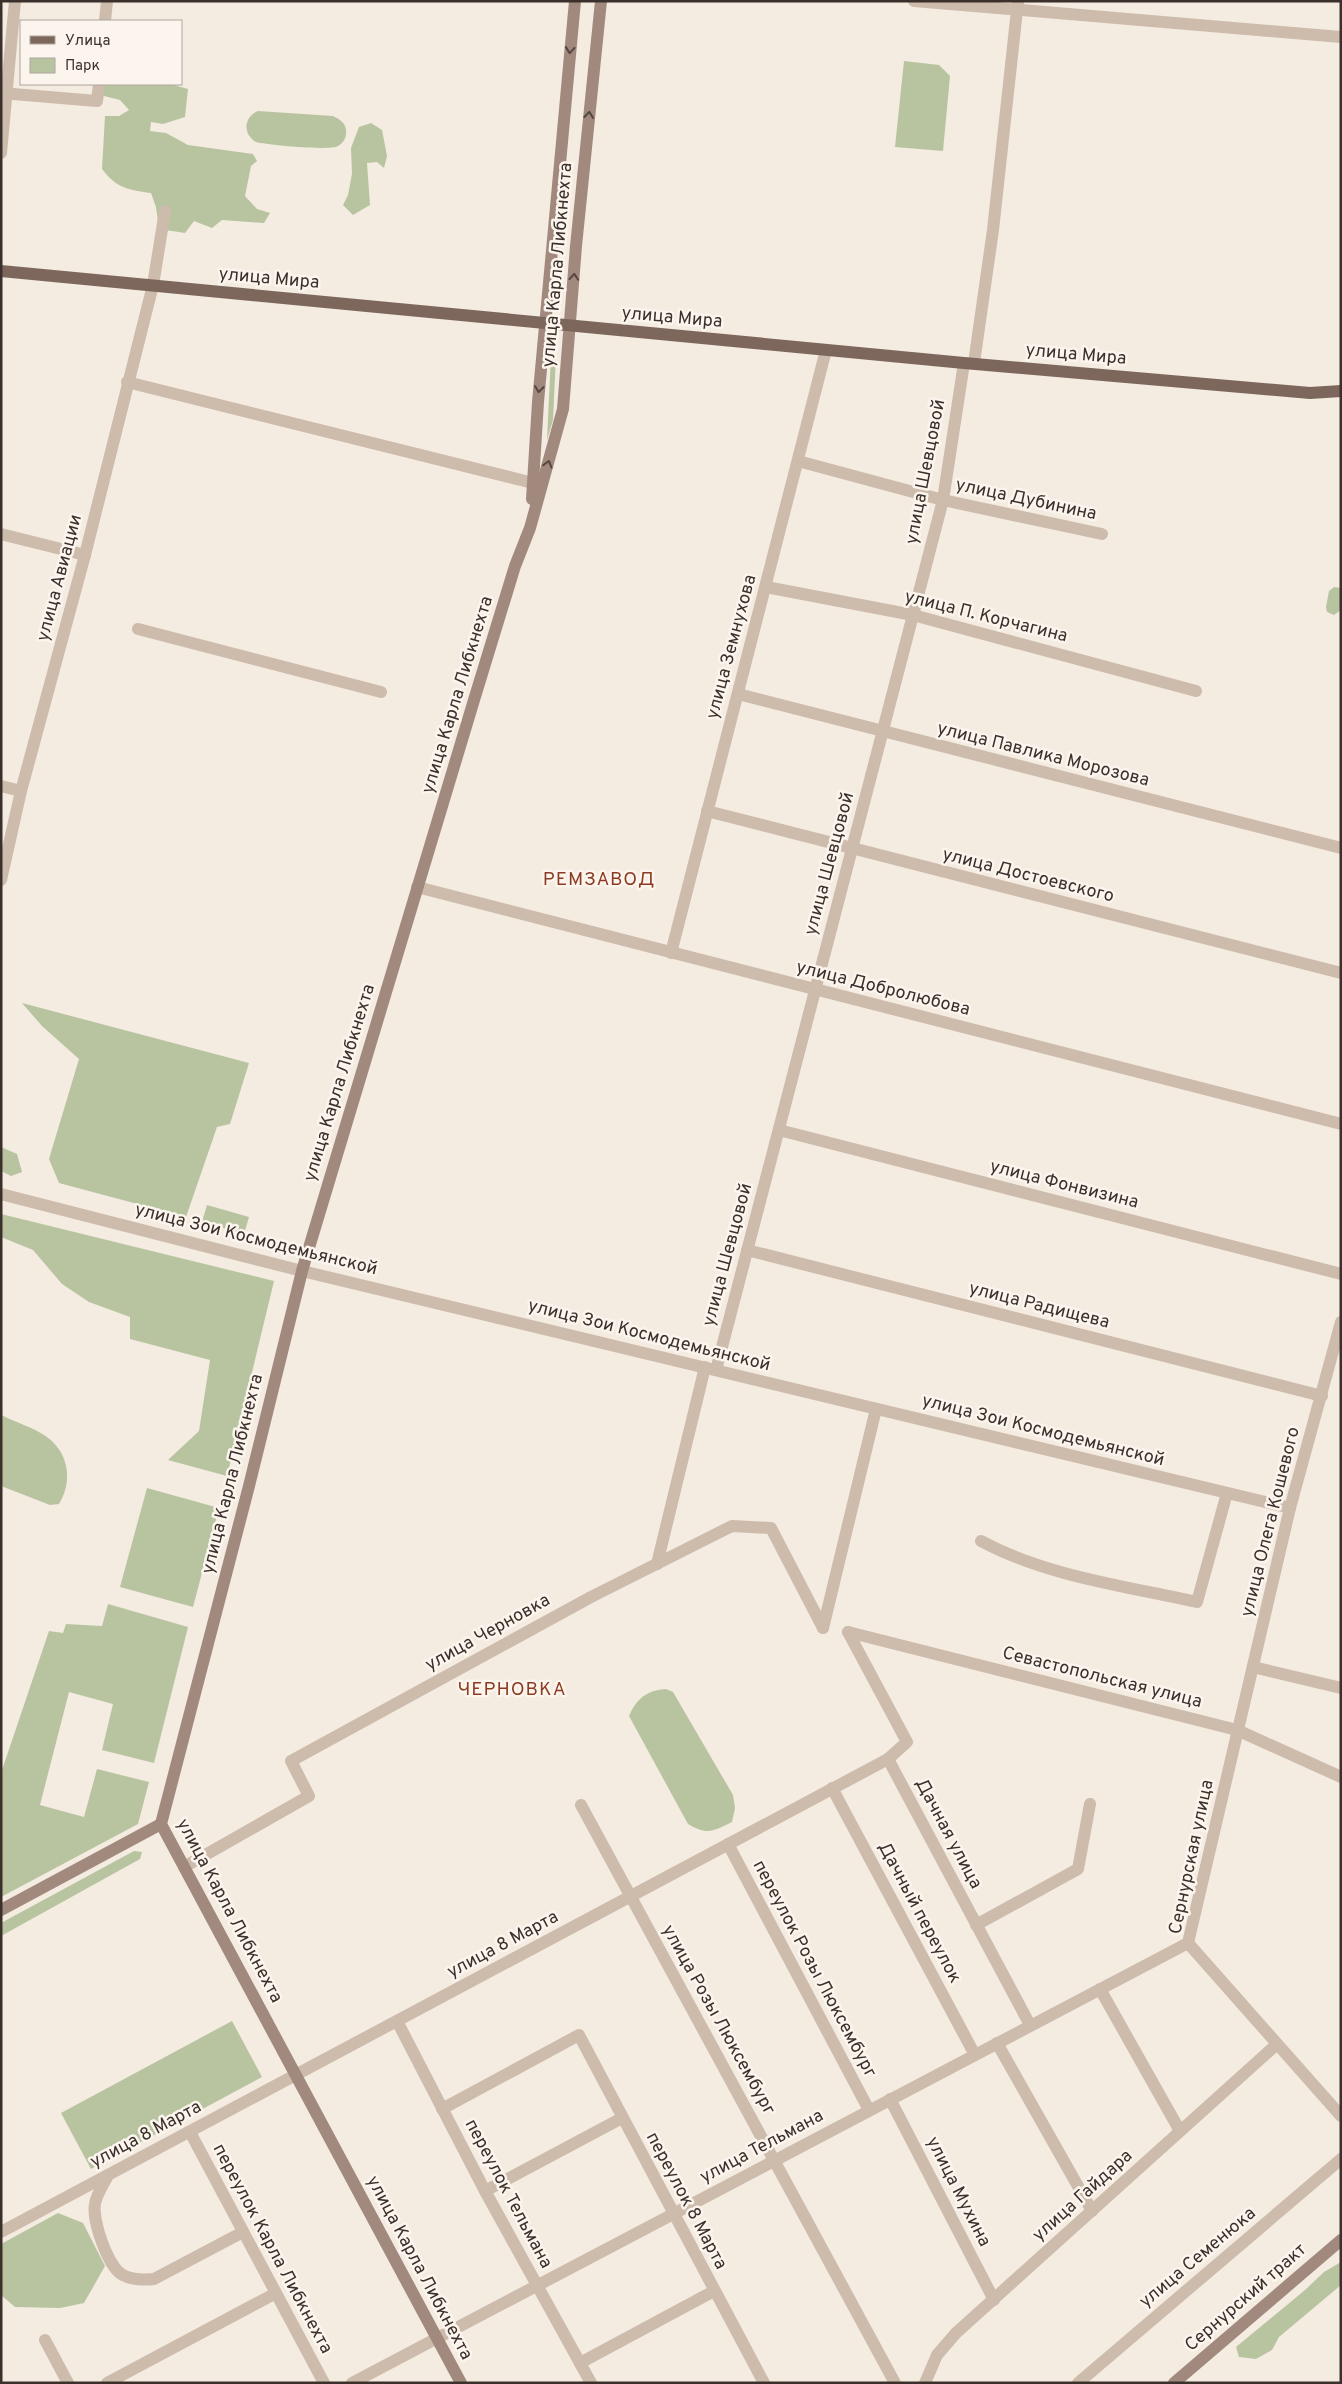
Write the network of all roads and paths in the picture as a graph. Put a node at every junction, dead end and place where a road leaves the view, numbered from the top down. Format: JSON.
{"nodes":[{"id":1,"x":15,"y":1,"type":"edge"},
{"id":2,"x":106,"y":1,"type":"edge"},
{"id":3,"x":575,"y":1,"type":"edge"},
{"id":4,"x":601,"y":1,"type":"edge"},
{"id":5,"x":914,"y":1,"type":"edge"},
{"id":6,"x":1017,"y":6,"type":"edge"},
{"id":7,"x":104,"y":20,"type":"edge"},
{"id":8,"x":1341,"y":37,"type":"edge"},
{"id":9,"x":99,"y":85,"type":"edge"},
{"id":10,"x":4,"y":93,"type":"edge"},
{"id":11,"x":1,"y":153,"type":"edge"},
{"id":12,"x":165,"y":210,"type":"dead end"},
{"id":13,"x":1,"y":270,"type":"edge"},
{"id":14,"x":153,"y":285,"type":"junction"},
{"id":15,"x":546,"y":323,"type":"junction"},
{"id":16,"x":570,"y":325,"type":"junction"},
{"id":17,"x":826,"y":350,"type":"junction"},
{"id":18,"x":969,"y":363,"type":"junction"},
{"id":19,"x":127,"y":382,"type":"junction"},
{"id":20,"x":1341,"y":390,"type":"edge"},
{"id":21,"x":798,"y":461,"type":"junction"},
{"id":22,"x":533,"y":482,"type":"junction"},
{"id":23,"x":943,"y":500,"type":"junction"},
{"id":24,"x":530,"y":528,"type":"junction"},
{"id":25,"x":1,"y":534,"type":"edge"},
{"id":26,"x":1102,"y":534,"type":"dead end"},
{"id":27,"x":85,"y":555,"type":"junction"},
{"id":28,"x":766,"y":587,"type":"junction"},
{"id":29,"x":913,"y":615,"type":"junction"},
{"id":30,"x":138,"y":629,"type":"dead end"},
{"id":31,"x":1196,"y":691,"type":"dead end"},
{"id":32,"x":381,"y":692,"type":"dead end"},
{"id":33,"x":738,"y":694,"type":"junction"},
{"id":34,"x":883,"y":732,"type":"junction"},
{"id":35,"x":1,"y":786,"type":"edge"},
{"id":36,"x":21,"y":791,"type":"junction"},
{"id":37,"x":707,"y":811,"type":"junction"},
{"id":38,"x":1341,"y":848,"type":"edge"},
{"id":39,"x":852,"y":849,"type":"junction"},
{"id":40,"x":1,"y":880,"type":"edge"},
{"id":41,"x":417,"y":887,"type":"junction"},
{"id":42,"x":671,"y":953,"type":"junction"},
{"id":43,"x":1341,"y":973,"type":"edge"},
{"id":44,"x":815,"y":990,"type":"junction"},
{"id":45,"x":1341,"y":1124,"type":"edge"},
{"id":46,"x":779,"y":1130,"type":"junction"},
{"id":47,"x":1,"y":1194,"type":"edge"},
{"id":48,"x":747,"y":1250,"type":"junction"},
{"id":49,"x":302,"y":1270,"type":"junction"},
{"id":50,"x":1341,"y":1274,"type":"edge"},
{"id":51,"x":1341,"y":1322,"type":"edge"},
{"id":52,"x":1338,"y":1341,"type":"edge"},
{"id":53,"x":710,"y":1369,"type":"junction"},
{"id":54,"x":1322,"y":1396,"type":"junction"},
{"id":55,"x":876,"y":1409,"type":"junction"},
{"id":56,"x":1227,"y":1493,"type":"junction"},
{"id":57,"x":1290,"y":1508,"type":"junction"},
{"id":58,"x":981,"y":1541,"type":"dead end"},
{"id":59,"x":657,"y":1564,"type":"junction"},
{"id":60,"x":848,"y":1632,"type":"joint"},
{"id":61,"x":1253,"y":1667,"type":"junction"},
{"id":62,"x":1341,"y":1688,"type":"edge"},
{"id":63,"x":1237,"y":1730,"type":"junction"},
{"id":64,"x":888,"y":1758,"type":"junction"},
{"id":65,"x":1341,"y":1777,"type":"edge"},
{"id":66,"x":832,"y":1788,"type":"junction"},
{"id":67,"x":1090,"y":1804,"type":"dead end"},
{"id":68,"x":581,"y":1805,"type":"dead end"},
{"id":69,"x":161,"y":1824,"type":"junction"},
{"id":70,"x":728,"y":1844,"type":"junction"},
{"id":71,"x":184,"y":1867,"type":"junction"},
{"id":72,"x":631,"y":1896,"type":"junction"},
{"id":73,"x":1,"y":1910,"type":"edge"},
{"id":74,"x":976,"y":1925,"type":"junction"},
{"id":75,"x":1188,"y":1942,"type":"junction"},
{"id":76,"x":1100,"y":1989,"type":"junction"},
{"id":77,"x":397,"y":2021,"type":"junction"},
{"id":78,"x":1030,"y":2026,"type":"junction"},
{"id":79,"x":997,"y":2043,"type":"junction"},
{"id":80,"x":1277,"y":2044,"type":"junction"},
{"id":81,"x":975,"y":2055,"type":"junction"},
{"id":82,"x":296,"y":2075,"type":"junction"},
{"id":83,"x":890,"y":2099,"type":"junction"},
{"id":84,"x":442,"y":2109,"type":"junction"},
{"id":85,"x":869,"y":2110,"type":"junction"},
{"id":86,"x":1341,"y":2116,"type":"edge"},
{"id":87,"x":622,"y":2118,"type":"junction"},
{"id":88,"x":190,"y":2132,"type":"junction"},
{"id":89,"x":1180,"y":2132,"type":"junction"},
{"id":90,"x":1341,"y":2159,"type":"edge"},
{"id":91,"x":774,"y":2160,"type":"junction"},
{"id":92,"x":108,"y":2175,"type":"junction"},
{"id":93,"x":486,"y":2191,"type":"junction"},
{"id":94,"x":1092,"y":2211,"type":"junction"},
{"id":95,"x":672,"y":2214,"type":"junction"},
{"id":96,"x":1,"y":2232,"type":"edge"},
{"id":97,"x":243,"y":2232,"type":"junction"},
{"id":98,"x":1341,"y":2240,"type":"edge"},
{"id":99,"x":537,"y":2285,"type":"junction"},
{"id":100,"x":714,"y":2291,"type":"junction"},
{"id":101,"x":276,"y":2293,"type":"junction"},
{"id":102,"x":994,"y":2300,"type":"junction"},
{"id":103,"x":437,"y":2337,"type":"junction"},
{"id":104,"x":45,"y":2340,"type":"dead end"},
{"id":105,"x":580,"y":2363,"type":"junction"},
{"id":106,"x":758,"y":2381,"type":"edge"},
{"id":107,"x":68,"y":2383,"type":"edge"},
{"id":108,"x":107,"y":2383,"type":"edge"},
{"id":109,"x":324,"y":2383,"type":"edge"},
{"id":110,"x":352,"y":2383,"type":"edge"},
{"id":111,"x":461,"y":2383,"type":"edge"},
{"id":112,"x":591,"y":2383,"type":"edge"},
{"id":113,"x":895,"y":2383,"type":"edge"},
{"id":114,"x":925,"y":2383,"type":"edge"},
{"id":115,"x":1078,"y":2383,"type":"edge"},
{"id":116,"x":1174,"y":2383,"type":"edge"}],
"edges":[{"from":1,"to":10,"type":"street"},
{"from":2,"to":7,"type":"street"},
{"from":3,"to":15,"type":"main road","name":"улица Карла Либкнехта","one_way":true},
{"from":16,"to":4,"type":"main road","name":"улица Карла Либкнехта","one_way":true},
{"from":5,"to":6,"type":"street"},
{"from":6,"to":8,"type":"street"},
{"from":6,"to":18,"type":"street","name":"улица Шевцовой"},
{"from":9,"to":10,"type":"street"},
{"from":10,"to":11,"type":"street"},
{"from":12,"to":14,"type":"street","name":"улица Авиации"},
{"from":13,"to":14,"type":"main road","name":"улица Мира"},
{"from":14,"to":15,"type":"main road","name":"улица Мира"},
{"from":14,"to":19,"type":"street","name":"улица Авиации"},
{"from":15,"to":16,"type":"main road","name":"улица Мира"},
{"from":15,"to":22,"type":"main road","name":"улица Карла Либкнехта","one_way":true},
{"from":16,"to":17,"type":"main road","name":"улица Мира"},
{"from":24,"to":16,"type":"main road","name":"улица Карла Либкнехта","one_way":true},
{"from":17,"to":18,"type":"main road","name":"улица Мира"},
{"from":17,"to":21,"type":"street","name":"улица Земнухова"},
{"from":18,"to":20,"type":"main road","name":"улица Мира"},
{"from":18,"to":23,"type":"street","name":"улица Шевцовой"},
{"from":19,"to":22,"type":"street"},
{"from":19,"to":27,"type":"street","name":"улица Авиации"},
{"from":21,"to":23,"type":"street","name":"улица Дубинина"},
{"from":21,"to":28,"type":"street","name":"улица Земнухова"},
{"from":22,"to":24,"type":"main road","name":"улица Карла Либкнехта"},
{"from":23,"to":26,"type":"street","name":"улица Дубинина"},
{"from":23,"to":29,"type":"street","name":"улица Шевцовой"},
{"from":24,"to":41,"type":"main road","name":"улица Карла Либкнехта"},
{"from":25,"to":27,"type":"street"},
{"from":27,"to":36,"type":"street","name":"улица Авиации"},
{"from":28,"to":29,"type":"street","name":"улица П. Корчагина"},
{"from":28,"to":33,"type":"street","name":"улица Земнухова"},
{"from":29,"to":31,"type":"street","name":"улица П. Корчагина"},
{"from":29,"to":34,"type":"street","name":"улица Шевцовой"},
{"from":30,"to":32,"type":"street"},
{"from":33,"to":34,"type":"street","name":"улица Павлика Морозова"},
{"from":33,"to":37,"type":"street","name":"улица Земнухова"},
{"from":34,"to":38,"type":"street","name":"улица Павлика Морозова"},
{"from":34,"to":39,"type":"street","name":"улица Шевцовой"},
{"from":35,"to":36,"type":"street"},
{"from":36,"to":40,"type":"street","name":"улица Авиации"},
{"from":37,"to":39,"type":"street","name":"улица Достоевского"},
{"from":37,"to":42,"type":"street","name":"улица Земнухова"},
{"from":39,"to":43,"type":"street","name":"улица Достоевского"},
{"from":39,"to":44,"type":"street","name":"улица Шевцовой"},
{"from":41,"to":42,"type":"street","name":"улица Добролюбова"},
{"from":41,"to":49,"type":"main road","name":"улица Карла Либкнехта"},
{"from":42,"to":44,"type":"street","name":"улица Добролюбова"},
{"from":44,"to":45,"type":"street","name":"улица Добролюбова"},
{"from":44,"to":46,"type":"street","name":"улица Шевцовой"},
{"from":46,"to":48,"type":"street","name":"улица Шевцовой"},
{"from":46,"to":50,"type":"street","name":"улица Фонвизина"},
{"from":47,"to":49,"type":"street","name":"улица Зои Космодемьянской"},
{"from":48,"to":53,"type":"street","name":"улица Шевцовой"},
{"from":48,"to":54,"type":"street","name":"улица Радищева"},
{"from":49,"to":53,"type":"street","name":"улица Зои Космодемьянской"},
{"from":49,"to":69,"type":"main road","name":"улица Карла Либкнехта"},
{"from":51,"to":52,"type":"street","name":"улица Олега Кошевого"},
{"from":52,"to":54,"type":"street","name":"улица Олега Кошевого"},
{"from":53,"to":55,"type":"street","name":"улица Зои Космодемьянской"},
{"from":53,"to":59,"type":"street","name":"улица Шевцовой"},
{"from":54,"to":57,"type":"street","name":"улица Олега Кошевого"},
{"from":55,"to":56,"type":"street","name":"улица Зои Космодемьянской"},
{"from":55,"to":59,"type":"street","name":"улица Черновка"},
{"from":56,"to":57,"type":"street","name":"улица Зои Космодемьянской"},
{"from":56,"to":58,"type":"street"},
{"from":57,"to":61,"type":"street","name":"улица Олега Кошевого"},
{"from":59,"to":71,"type":"street","name":"улица Черновка"},
{"from":60,"to":63,"type":"street","name":"Севастопольская улица"},
{"from":60,"to":64,"type":"street","name":"улица 8 Марта"},
{"from":61,"to":62,"type":"street"},
{"from":61,"to":63,"type":"street","name":"улица Олега Кошевого"},
{"from":63,"to":65,"type":"street","name":"Севастопольская улица"},
{"from":63,"to":75,"type":"street","name":"Сернурская улица"},
{"from":64,"to":66,"type":"street","name":"улица 8 Марта"},
{"from":64,"to":74,"type":"street","name":"Дачная улица"},
{"from":66,"to":70,"type":"street","name":"улица 8 Марта"},
{"from":66,"to":81,"type":"street","name":"Дачный переулок"},
{"from":67,"to":74,"type":"street"},
{"from":68,"to":72,"type":"street","name":"улица Розы Люксембург"},
{"from":69,"to":71,"type":"main road","name":"улица Карла Либкнехта"},
{"from":69,"to":73,"type":"main road"},
{"from":70,"to":72,"type":"street","name":"улица 8 Марта"},
{"from":70,"to":85,"type":"street","name":"переулок Розы Люксембург"},
{"from":71,"to":82,"type":"main road","name":"улица Карла Либкнехта"},
{"from":72,"to":77,"type":"street","name":"улица 8 Марта"},
{"from":72,"to":91,"type":"street","name":"улица Розы Люксембург"},
{"from":74,"to":78,"type":"street","name":"Дачная улица"},
{"from":75,"to":76,"type":"street","name":"улица Тельмана"},
{"from":75,"to":80,"type":"street","name":"Сернурская улица"},
{"from":76,"to":78,"type":"street","name":"улица Тельмана"},
{"from":76,"to":89,"type":"street"},
{"from":77,"to":82,"type":"street","name":"улица 8 Марта"},
{"from":77,"to":84,"type":"street","name":"переулок Тельмана"},
{"from":78,"to":79,"type":"street","name":"улица Тельмана"},
{"from":79,"to":81,"type":"street","name":"улица Тельмана"},
{"from":79,"to":94,"type":"street"},
{"from":80,"to":86,"type":"street","name":"Сернурская улица"},
{"from":80,"to":89,"type":"street","name":"улица Гайдара"},
{"from":81,"to":83,"type":"street","name":"улица Тельмана"},
{"from":82,"to":88,"type":"street","name":"улица 8 Марта"},
{"from":82,"to":103,"type":"main road","name":"улица Карла Либкнехта"},
{"from":83,"to":85,"type":"street","name":"улица Тельмана"},
{"from":83,"to":102,"type":"street","name":"улица Мухина"},
{"from":84,"to":87,"type":"street","name":"переулок 8 Марта"},
{"from":84,"to":93,"type":"street","name":"переулок Тельмана"},
{"from":85,"to":91,"type":"street","name":"улица Тельмана"},
{"from":87,"to":93,"type":"street"},
{"from":87,"to":95,"type":"street","name":"переулок 8 Марта"},
{"from":88,"to":92,"type":"street","name":"улица 8 Марта"},
{"from":88,"to":97,"type":"street","name":"переулок Карла Либкнехта"},
{"from":89,"to":94,"type":"street","name":"улица Гайдара"},
{"from":90,"to":115,"type":"street","name":"улица Семенюка"},
{"from":91,"to":95,"type":"street","name":"улица Тельмана"},
{"from":91,"to":113,"type":"street","name":"улица Розы Люксембург"},
{"from":92,"to":96,"type":"street","name":"улица 8 Марта"},
{"from":92,"to":97,"type":"street"},
{"from":93,"to":99,"type":"street","name":"переулок Тельмана"},
{"from":94,"to":102,"type":"street","name":"улица Гайдара"},
{"from":95,"to":99,"type":"street","name":"улица Тельмана"},
{"from":95,"to":100,"type":"street","name":"переулок 8 Марта"},
{"from":97,"to":101,"type":"street","name":"переулок Карла Либкнехта"},
{"from":98,"to":116,"type":"main road","name":"Сернурский тракт"},
{"from":99,"to":103,"type":"street","name":"улица Тельмана"},
{"from":99,"to":105,"type":"street","name":"переулок Тельмана"},
{"from":100,"to":105,"type":"street"},
{"from":100,"to":106,"type":"street","name":"переулок 8 Марта"},
{"from":101,"to":108,"type":"street"},
{"from":101,"to":109,"type":"street","name":"переулок Карла Либкнехта"},
{"from":102,"to":114,"type":"street","name":"улица Гайдара"},
{"from":103,"to":110,"type":"street","name":"улица Тельмана"},
{"from":103,"to":111,"type":"main road","name":"улица Карла Либкнехта"},
{"from":104,"to":107,"type":"street"},
{"from":105,"to":112,"type":"street","name":"переулок Тельмана"}]}
